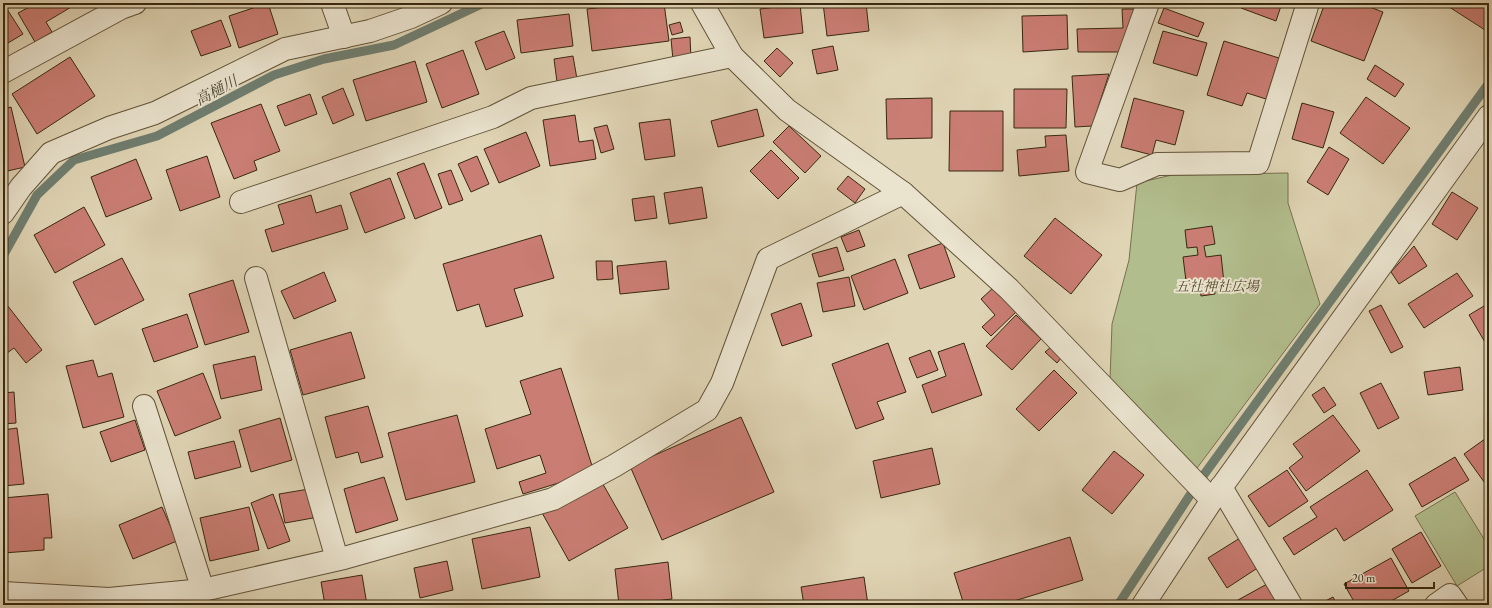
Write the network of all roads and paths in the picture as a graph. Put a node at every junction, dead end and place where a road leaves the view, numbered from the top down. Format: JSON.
{"nodes":[{"id":1,"x":135,"y":3,"type":"edge"},
{"id":2,"x":332,"y":3,"type":"edge"},
{"id":3,"x":441,"y":3,"type":"edge"},
{"id":4,"x":702,"y":3,"type":"edge"},
{"id":5,"x":1148,"y":3,"type":"edge"},
{"id":6,"x":1308,"y":3,"type":"edge"},
{"id":7,"x":344,"y":37,"type":"junction"},
{"id":8,"x":732,"y":56,"type":"junction"},
{"id":9,"x":3,"y":72,"type":"edge"},
{"id":10,"x":1489,"y":116,"type":"edge"},
{"id":11,"x":903,"y":193,"type":"junction"},
{"id":12,"x":241,"y":202,"type":"dead end"},
{"id":13,"x":3,"y":213,"type":"edge"},
{"id":14,"x":256,"y":278,"type":"dead end"},
{"id":15,"x":144,"y":406,"type":"dead end"},
{"id":16,"x":1216,"y":494,"type":"junction"},
{"id":17,"x":337,"y":559,"type":"junction"},
{"id":18,"x":203,"y":590,"type":"junction"},
{"id":19,"x":3,"y":593,"type":"edge"},
{"id":20,"x":1143,"y":605,"type":"edge"},
{"id":21,"x":1291,"y":605,"type":"edge"},
{"id":22,"x":1436,"y":605,"type":"edge"},
{"id":23,"x":1457,"y":605,"type":"edge"}],
"edges":[{"from":1,"to":9,"type":"street"},
{"from":2,"to":7,"type":"street"},
{"from":3,"to":7,"type":"street"},
{"from":4,"to":8,"type":"street"},
{"from":5,"to":6,"type":"street"},
{"from":7,"to":13,"type":"street"},
{"from":8,"to":11,"type":"street"},
{"from":8,"to":12,"type":"street"},
{"from":10,"to":16,"type":"street"},
{"from":11,"to":16,"type":"street"},
{"from":11,"to":17,"type":"street"},
{"from":14,"to":17,"type":"street"},
{"from":15,"to":18,"type":"street"},
{"from":16,"to":20,"type":"street"},
{"from":16,"to":21,"type":"street"},
{"from":17,"to":18,"type":"street"},
{"from":18,"to":19,"type":"street"},
{"from":22,"to":23,"type":"street"}]}
